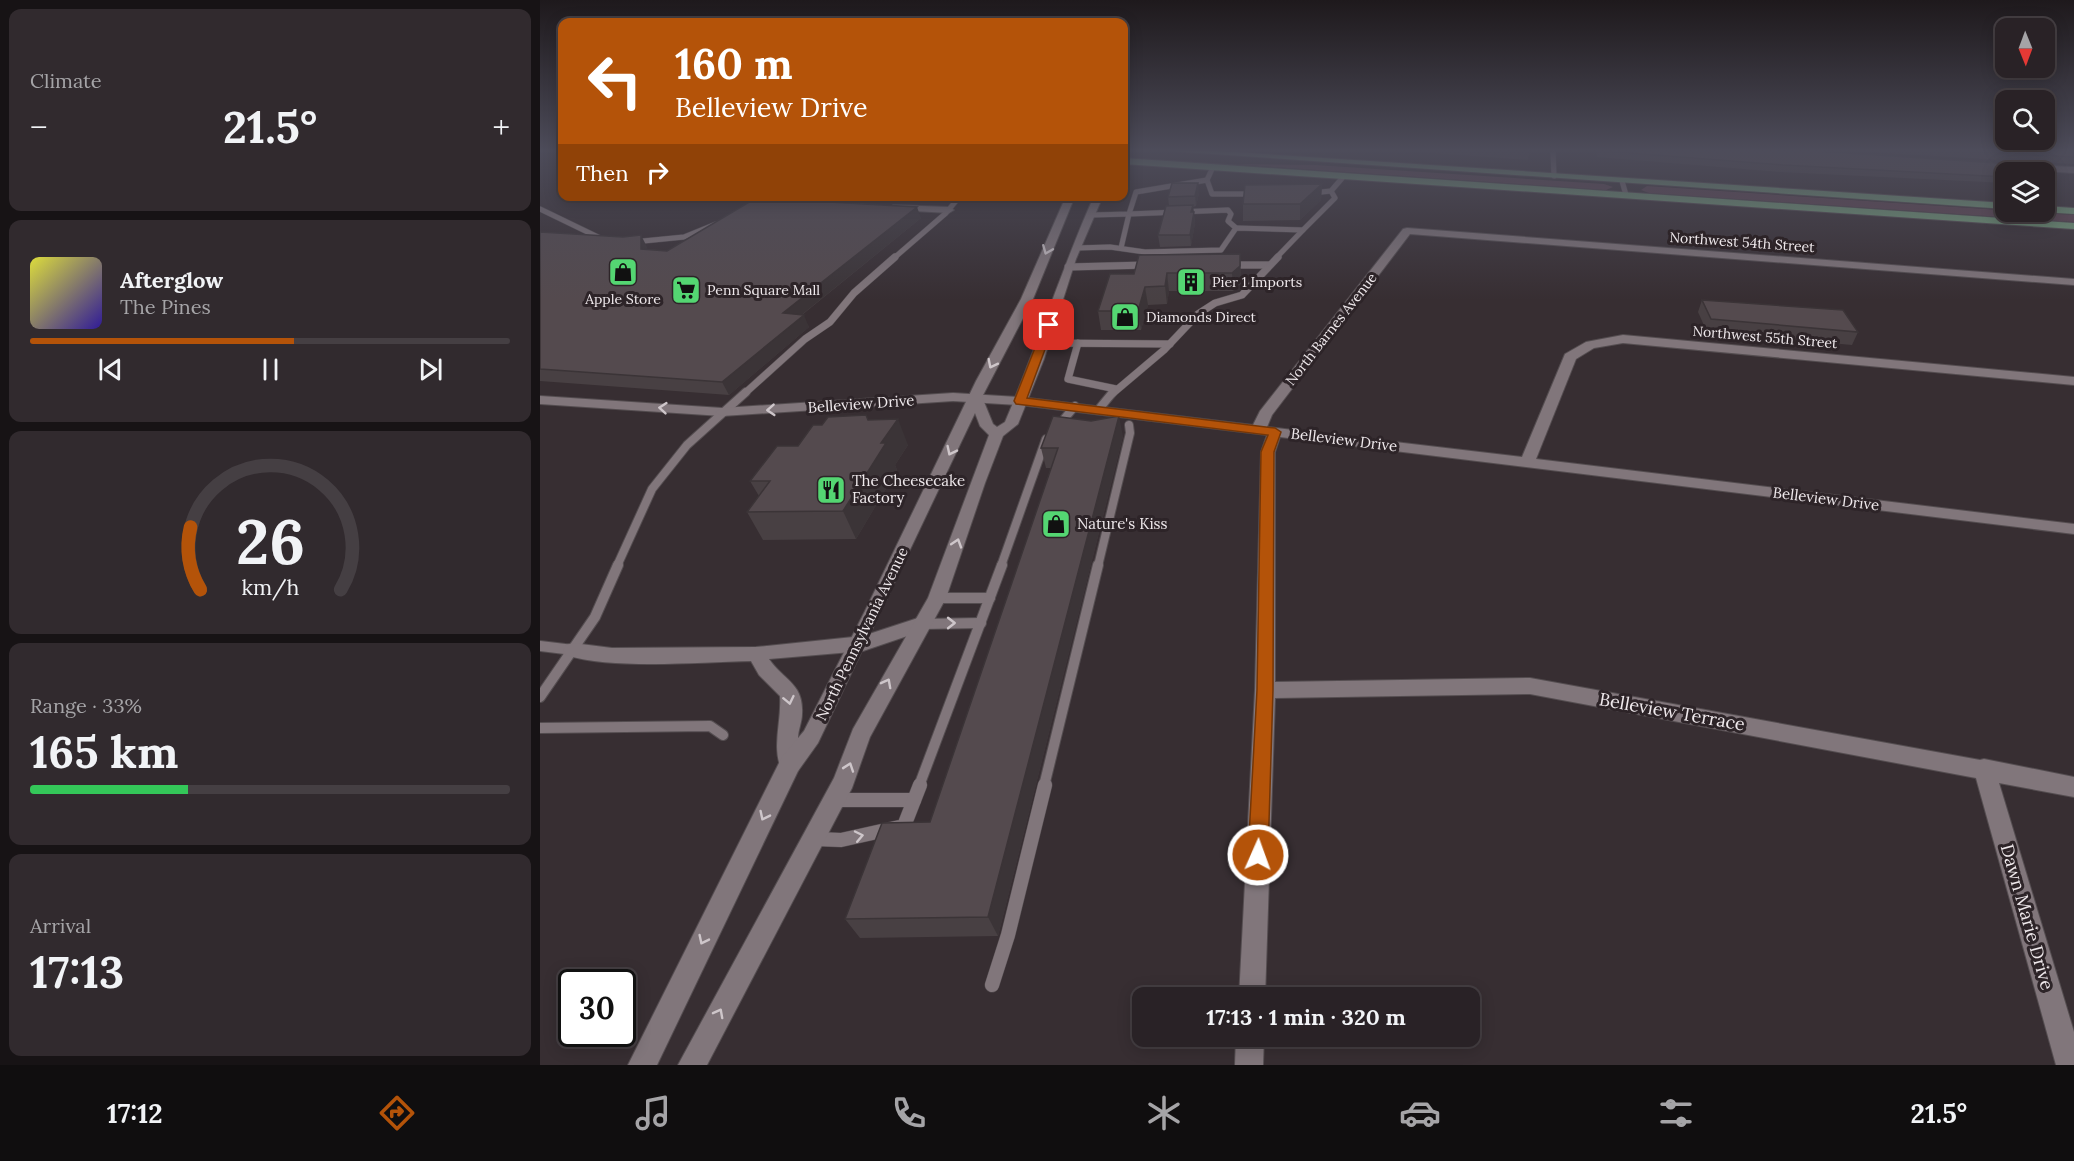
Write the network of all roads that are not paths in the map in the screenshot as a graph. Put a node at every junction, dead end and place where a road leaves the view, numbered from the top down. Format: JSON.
{"nodes":[{"id":1,"x":754,"y":201,"type":"edge"},
{"id":2,"x":814,"y":201,"type":"edge"},
{"id":3,"x":956,"y":201,"type":"edge"},
{"id":4,"x":1069,"y":201,"type":"edge"},
{"id":5,"x":1097,"y":201,"type":"edge"},
{"id":6,"x":1133,"y":201,"type":"edge"},
{"id":7,"x":1332,"y":201,"type":"edge"},
{"id":8,"x":1708,"y":201,"type":"edge"},
{"id":9,"x":1925,"y":201,"type":"edge"},
{"id":10,"x":749,"y":204,"type":"edge"},
{"id":11,"x":869,"y":205,"type":"edge"},
{"id":12,"x":1995,"y":205,"type":"edge"},
{"id":13,"x":888,"y":206,"type":"edge"},
{"id":14,"x":540,"y":209,"type":"edge"},
{"id":15,"x":949,"y":210,"type":"junction"},
{"id":16,"x":2055,"y":210,"type":"edge"},
{"id":17,"x":2074,"y":211,"type":"edge"},
{"id":18,"x":1128,"y":214,"type":"junction"},
{"id":19,"x":1091,"y":216,"type":"junction"},
{"id":20,"x":719,"y":222,"type":"edge"},
{"id":21,"x":2074,"y":226,"type":"edge"},
{"id":22,"x":1236,"y":228,"type":"junction"},
{"id":23,"x":1303,"y":230,"type":"junction"},
{"id":24,"x":1407,"y":231,"type":"joint"},
{"id":25,"x":613,"y":241,"type":"edge"},
{"id":26,"x":622,"y":241,"type":"edge"},
{"id":27,"x":1076,"y":248,"type":"junction"},
{"id":28,"x":1121,"y":248,"type":"junction"},
{"id":29,"x":1152,"y":265,"type":"edge"},
{"id":30,"x":1222,"y":265,"type":"edge"},
{"id":31,"x":1269,"y":265,"type":"junction"},
{"id":32,"x":1068,"y":267,"type":"junction"},
{"id":33,"x":2074,"y":282,"type":"edge"},
{"id":34,"x":1078,"y":343,"type":"junction"},
{"id":35,"x":1043,"y":344,"type":"junction"},
{"id":36,"x":1170,"y":344,"type":"junction"},
{"id":37,"x":2074,"y":381,"type":"edge"},
{"id":38,"x":1116,"y":389,"type":"junction"},
{"id":39,"x":976,"y":398,"type":"junction"},
{"id":40,"x":540,"y":400,"type":"edge"},
{"id":41,"x":1020,"y":401,"type":"junction"},
{"id":42,"x":1075,"y":406,"type":"junction"},
{"id":43,"x":1099,"y":410,"type":"junction"},
{"id":44,"x":722,"y":412,"type":"junction"},
{"id":45,"x":1129,"y":422,"type":"junction"},
{"id":46,"x":1055,"y":429,"type":"junction"},
{"id":47,"x":1266,"y":431,"type":"junction"},
{"id":48,"x":1070,"y":433,"type":"edge"},
{"id":49,"x":997,"y":434,"type":"junction"},
{"id":50,"x":1527,"y":463,"type":"junction"},
{"id":51,"x":2074,"y":529,"type":"edge"},
{"id":52,"x":937,"y":598,"type":"junction"},
{"id":53,"x":990,"y":598,"type":"junction"},
{"id":54,"x":981,"y":623,"type":"junction"},
{"id":55,"x":921,"y":624,"type":"junction"},
{"id":56,"x":857,"y":645,"type":"junction"},
{"id":57,"x":540,"y":646,"type":"edge"},
{"id":58,"x":573,"y":650,"type":"junction"},
{"id":59,"x":756,"y":654,"type":"junction"},
{"id":60,"x":1265,"y":690,"type":"junction"},
{"id":61,"x":540,"y":696,"type":"edge"},
{"id":62,"x":540,"y":728,"type":"edge"},
{"id":63,"x":723,"y":735,"type":"dead end"},
{"id":64,"x":790,"y":764,"type":"junction"},
{"id":65,"x":1984,"y":768,"type":"junction"},
{"id":66,"x":2074,"y":786,"type":"edge"},
{"id":67,"x":834,"y":800,"type":"junction"},
{"id":68,"x":914,"y":800,"type":"junction"},
{"id":69,"x":813,"y":839,"type":"junction"},
{"id":70,"x":992,"y":986,"type":"dead end"},
{"id":71,"x":1252,"y":987,"type":"edge"},
{"id":72,"x":1250,"y":1047,"type":"edge"},
{"id":73,"x":642,"y":1065,"type":"edge"},
{"id":74,"x":692,"y":1065,"type":"edge"},
{"id":75,"x":1249,"y":1065,"type":"edge"},
{"id":76,"x":2070,"y":1065,"type":"edge"}],
"edges":[{"from":1,"to":10,"type":"lane"},
{"from":2,"to":11,"type":"street"},
{"from":3,"to":15,"type":"lane"},
{"from":4,"to":39,"type":"street","name":"North Pennsylvania Avenue","one_way":true},
{"from":5,"to":19,"type":"street"},
{"from":6,"to":18,"type":"lane"},
{"from":7,"to":23,"type":"lane"},
{"from":8,"to":21,"type":"highway"},
{"from":9,"to":12,"type":"highway"},
{"from":13,"to":15,"type":"street"},
{"from":14,"to":25,"type":"lane"},
{"from":15,"to":44,"type":"lane"},
{"from":16,"to":17,"type":"highway"},
{"from":18,"to":19,"type":"lane"},
{"from":18,"to":22,"type":"lane"},
{"from":18,"to":28,"type":"lane"},
{"from":19,"to":27,"type":"street"},
{"from":20,"to":26,"type":"lane"},
{"from":22,"to":23,"type":"lane"},
{"from":22,"to":28,"type":"lane"},
{"from":23,"to":31,"type":"lane"},
{"from":24,"to":33,"type":"street","name":"Northwest 54th Street"},
{"from":24,"to":47,"type":"street","name":"North Barnes Avenue"},
{"from":27,"to":28,"type":"lane"},
{"from":27,"to":32,"type":"street"},
{"from":29,"to":32,"type":"lane"},
{"from":30,"to":31,"type":"lane"},
{"from":31,"to":36,"type":"lane"},
{"from":32,"to":35,"type":"street"},
{"from":34,"to":35,"type":"lane"},
{"from":34,"to":36,"type":"lane"},
{"from":34,"to":38,"type":"lane"},
{"from":35,"to":41,"type":"street"},
{"from":36,"to":38,"type":"lane"},
{"from":37,"to":50,"type":"street","name":"Northwest 55th Street"},
{"from":38,"to":43,"type":"lane"},
{"from":39,"to":41,"type":"street","name":"Belleview Drive"},
{"from":39,"to":44,"type":"street","name":"Belleview Drive","one_way":true},
{"from":39,"to":49,"type":"street"},
{"from":39,"to":56,"type":"street","name":"North Pennsylvania Avenue","one_way":true},
{"from":44,"to":40,"type":"lane","name":"Belleview Drive","one_way":true},
{"from":41,"to":42,"type":"street","name":"Belleview Drive"},
{"from":41,"to":49,"type":"street"},
{"from":42,"to":43,"type":"street","name":"Belleview Drive"},
{"from":42,"to":46,"type":"lane"},
{"from":43,"to":45,"type":"street","name":"Belleview Drive"},
{"from":44,"to":58,"type":"lane"},
{"from":45,"to":47,"type":"street","name":"Belleview Drive"},
{"from":45,"to":70,"type":"lane"},
{"from":46,"to":48,"type":"lane"},
{"from":46,"to":53,"type":"lane"},
{"from":47,"to":50,"type":"street","name":"Belleview Drive"},
{"from":47,"to":60,"type":"street","name":"North Barnes Avenue"},
{"from":52,"to":49,"type":"street","one_way":true},
{"from":50,"to":51,"type":"street","name":"Belleview Drive"},
{"from":52,"to":53,"type":"lane"},
{"from":52,"to":55,"type":"street"},
{"from":53,"to":54,"type":"lane"},
{"from":55,"to":54,"type":"lane","one_way":true},
{"from":54,"to":68,"type":"lane"},
{"from":55,"to":56,"type":"street"},
{"from":67,"to":55,"type":"street","one_way":true},
{"from":56,"to":59,"type":"street"},
{"from":56,"to":64,"type":"street","name":"North Pennsylvania Avenue"},
{"from":57,"to":58,"type":"lane"},
{"from":58,"to":59,"type":"street"},
{"from":58,"to":61,"type":"lane"},
{"from":59,"to":64,"type":"street","one_way":true},
{"from":60,"to":65,"type":"street","name":"Belleview Terrace"},
{"from":60,"to":71,"type":"street","name":"North Barnes Avenue"},
{"from":62,"to":63,"type":"lane"},
{"from":64,"to":73,"type":"street","name":"North Pennsylvania Avenue","one_way":true},
{"from":65,"to":66,"type":"street","name":"Belleview Terrace"},
{"from":65,"to":76,"type":"street","name":"Dawn Marie Drive"},
{"from":67,"to":68,"type":"lane"},
{"from":67,"to":69,"type":"street"},
{"from":69,"to":68,"type":"lane","one_way":true},
{"from":74,"to":69,"type":"street","one_way":true},
{"from":72,"to":75,"type":"street"}]}
